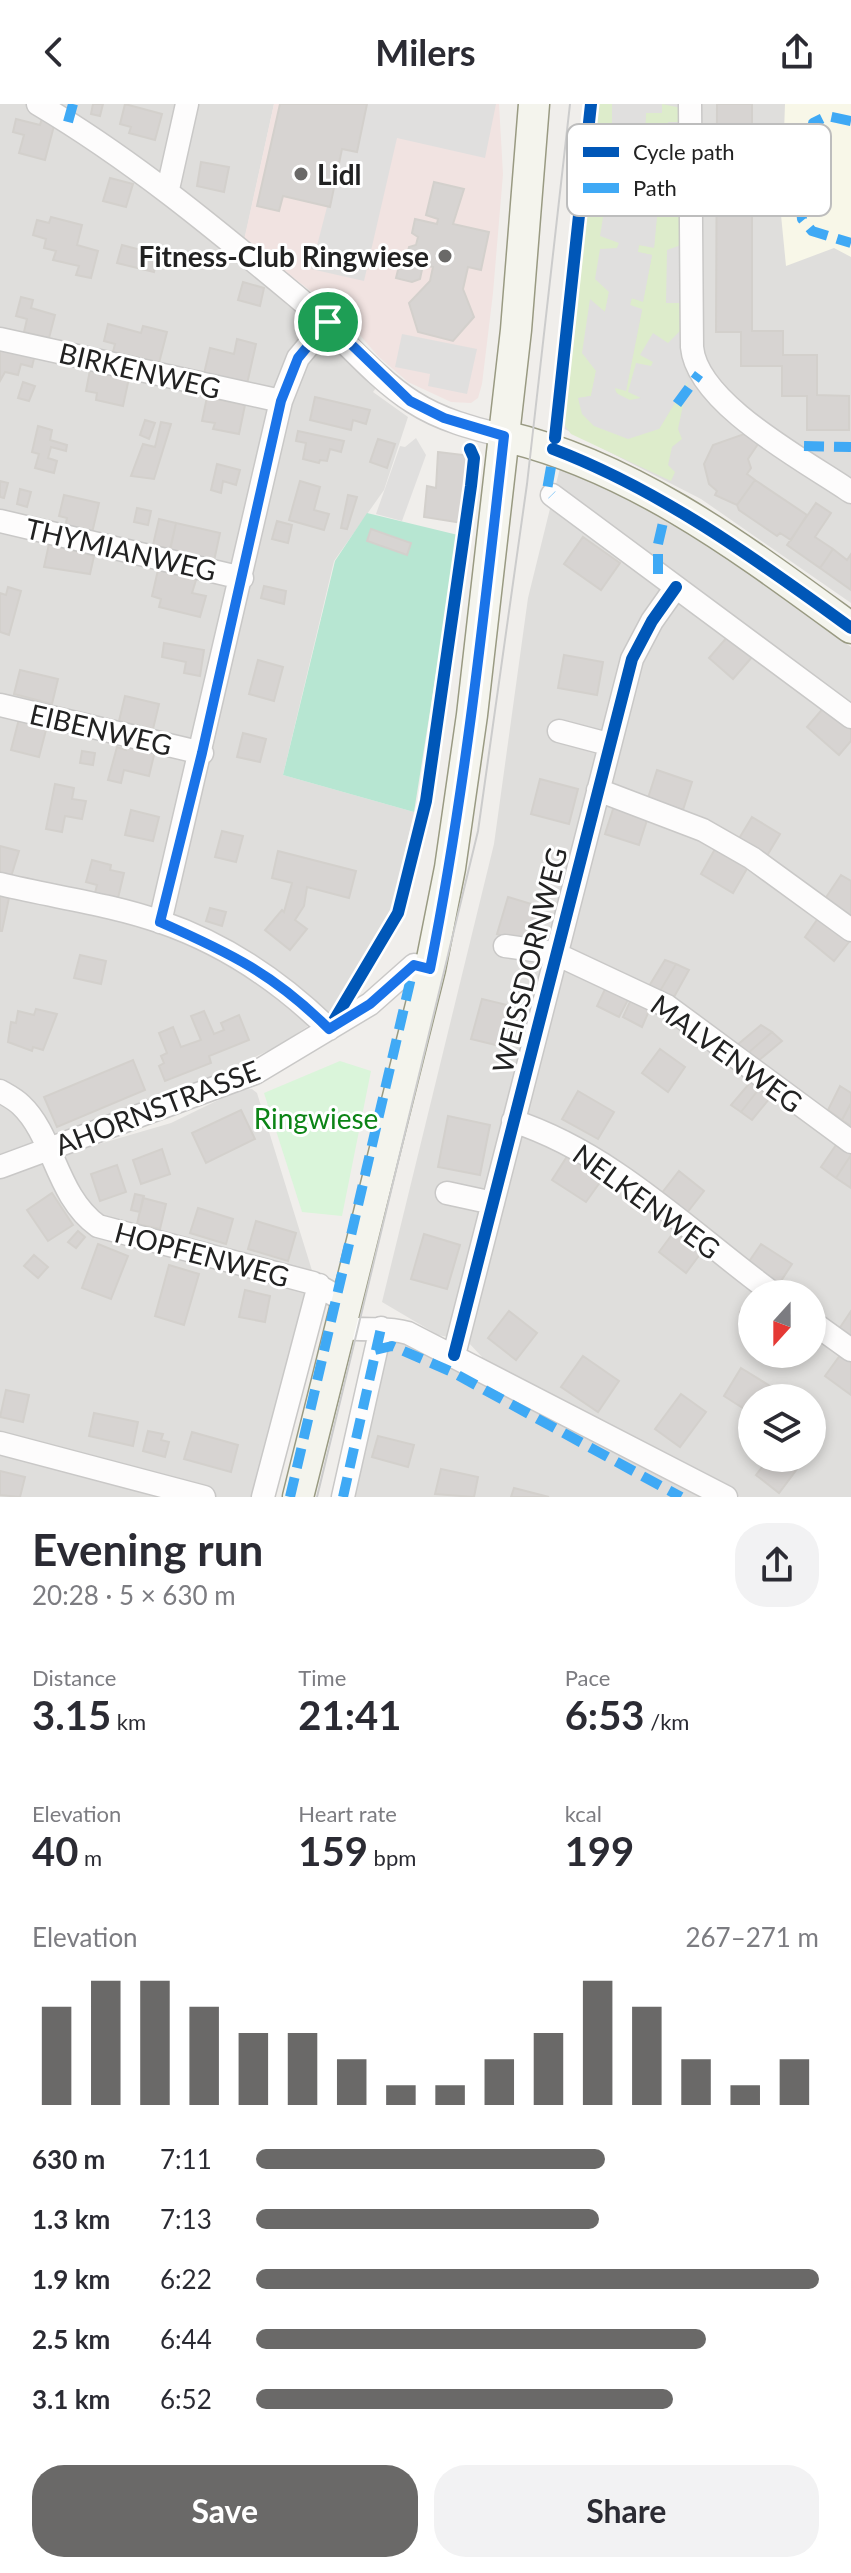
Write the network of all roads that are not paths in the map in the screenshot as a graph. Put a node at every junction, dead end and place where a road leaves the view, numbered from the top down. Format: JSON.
{"nodes":[{"id":1,"x":38,"y":104,"type":"edge"},
{"id":2,"x":187,"y":104,"type":"edge"},
{"id":3,"x":534,"y":104,"type":"edge"},
{"id":4,"x":690,"y":104,"type":"edge"},
{"id":5,"x":690,"y":124,"type":"edge"},
{"id":6,"x":168,"y":189,"type":"junction"},
{"id":7,"x":691,"y":216,"type":"edge"},
{"id":8,"x":328,"y":322,"type":"junction"},
{"id":9,"x":0,"y":339,"type":"edge"},
{"id":10,"x":281,"y":401,"type":"junction"},
{"id":11,"x":504,"y":436,"type":"junction"},
{"id":12,"x":851,"y":492,"type":"edge"},
{"id":13,"x":552,"y":495,"type":"dead end"},
{"id":14,"x":0,"y":521,"type":"edge"},
{"id":15,"x":242,"y":578,"type":"junction"},
{"id":16,"x":676,"y":587,"type":"junction"},
{"id":17,"x":851,"y":628,"type":"edge"},
{"id":18,"x":0,"y":705,"type":"edge"},
{"id":19,"x":851,"y":717,"type":"edge"},
{"id":20,"x":559,"y":731,"type":"dead end"},
{"id":21,"x":608,"y":744,"type":"junction"},
{"id":22,"x":202,"y":753,"type":"junction"},
{"id":23,"x":598,"y":790,"type":"junction"},
{"id":24,"x":0,"y":884,"type":"edge"},
{"id":25,"x":160,"y":922,"type":"junction"},
{"id":26,"x":851,"y":930,"type":"edge"},
{"id":27,"x":505,"y":946,"type":"dead end"},
{"id":28,"x":554,"y":953,"type":"junction"},
{"id":29,"x":430,"y":969,"type":"junction"},
{"id":30,"x":329,"y":1029,"type":"junction"},
{"id":31,"x":0,"y":1091,"type":"edge"},
{"id":32,"x":513,"y":1121,"type":"junction"},
{"id":33,"x":851,"y":1142,"type":"edge"},
{"id":34,"x":47,"y":1148,"type":"junction"},
{"id":35,"x":0,"y":1167,"type":"edge"},
{"id":36,"x":447,"y":1193,"type":"dead end"},
{"id":37,"x":493,"y":1203,"type":"junction"},
{"id":38,"x":756,"y":1280,"type":"edge"},
{"id":39,"x":313,"y":1284,"type":"junction"},
{"id":40,"x":344,"y":1315,"type":"junction"},
{"id":41,"x":381,"y":1328,"type":"junction"},
{"id":42,"x":826,"y":1332,"type":"edge"},
{"id":43,"x":851,"y":1350,"type":"edge"},
{"id":44,"x":454,"y":1355,"type":"junction"},
{"id":45,"x":0,"y":1443,"type":"edge"},
{"id":46,"x":204,"y":1497,"type":"edge"},
{"id":47,"x":263,"y":1497,"type":"edge"},
{"id":48,"x":298,"y":1497,"type":"edge"},
{"id":49,"x":344,"y":1497,"type":"edge"},
{"id":50,"x":726,"y":1497,"type":"edge"}],
"edges":[{"from":1,"to":6,"type":"street"},
{"from":2,"to":6,"type":"street"},
{"from":3,"to":11,"type":"main road"},
{"from":4,"to":5,"type":"street"},
{"from":6,"to":8,"type":"street"},
{"from":7,"to":12,"type":"street"},
{"from":8,"to":10,"type":"street"},
{"from":8,"to":11,"type":"street"},
{"from":9,"to":10,"type":"street","name":"BIRKENWEG"},
{"from":10,"to":15,"type":"street"},
{"from":11,"to":17,"type":"main road"},
{"from":11,"to":29,"type":"main road"},
{"from":13,"to":16,"type":"street"},
{"from":14,"to":15,"type":"street","name":"THYMIANWEG"},
{"from":15,"to":22,"type":"street"},
{"from":16,"to":19,"type":"street"},
{"from":16,"to":21,"type":"street","name":"WEISSDORNWEG"},
{"from":18,"to":22,"type":"street","name":"EIBENWEG"},
{"from":20,"to":21,"type":"street"},
{"from":21,"to":23,"type":"street","name":"WEISSDORNWEG"},
{"from":22,"to":25,"type":"street"},
{"from":23,"to":26,"type":"street"},
{"from":23,"to":28,"type":"street","name":"WEISSDORNWEG"},
{"from":24,"to":25,"type":"street"},
{"from":25,"to":30,"type":"street"},
{"from":27,"to":28,"type":"street","name":"WEISSDORNWEG"},
{"from":28,"to":32,"type":"street","name":"WEISSDORNWEG"},
{"from":28,"to":33,"type":"street","name":"MALVENWEG"},
{"from":29,"to":30,"type":"street","name":"AHORNSTRASSE"},
{"from":29,"to":40,"type":"main road"},
{"from":30,"to":34,"type":"street","name":"AHORNSTRASSE"},
{"from":31,"to":34,"type":"street","name":"HOPFENWEG"},
{"from":32,"to":37,"type":"street","name":"WEISSDORNWEG"},
{"from":32,"to":38,"type":"street","name":"NELKENWEG"},
{"from":34,"to":35,"type":"street","name":"AHORNSTRASSE"},
{"from":34,"to":39,"type":"street","name":"HOPFENWEG"},
{"from":36,"to":37,"type":"street"},
{"from":37,"to":44,"type":"street","name":"WEISSDORNWEG"},
{"from":39,"to":40,"type":"street","name":"HOPFENWEG"},
{"from":39,"to":47,"type":"street"},
{"from":40,"to":41,"type":"street"},
{"from":40,"to":48,"type":"main road"},
{"from":41,"to":44,"type":"street"},
{"from":41,"to":49,"type":"street"},
{"from":42,"to":43,"type":"street"},
{"from":44,"to":50,"type":"street"},
{"from":45,"to":46,"type":"street"}]}
